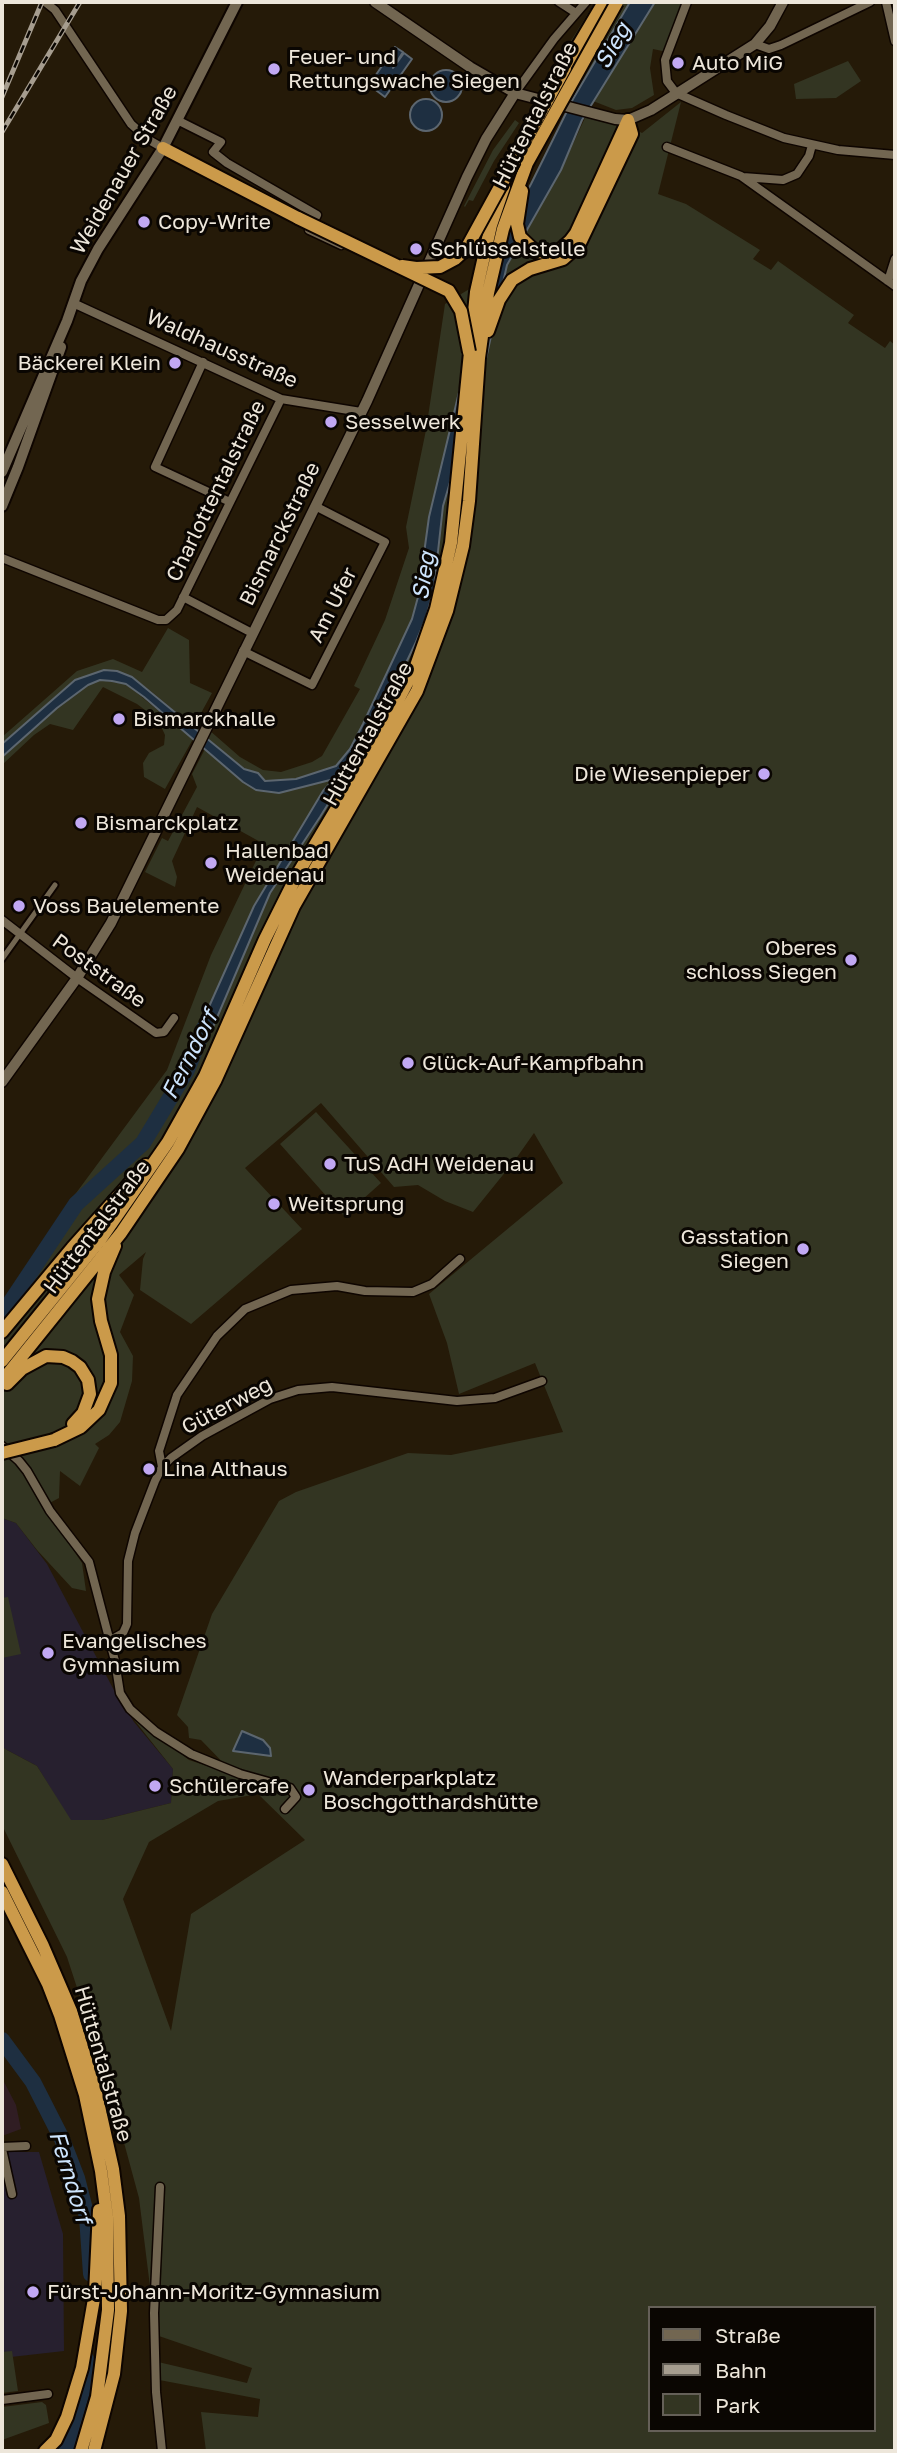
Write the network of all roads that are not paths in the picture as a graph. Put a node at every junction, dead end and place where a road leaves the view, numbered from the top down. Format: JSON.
{"nodes":[{"id":1,"x":45,"y":2,"type":"edge"},
{"id":2,"x":60,"y":2,"type":"edge"},
{"id":3,"x":237,"y":2,"type":"edge"},
{"id":4,"x":375,"y":2,"type":"edge"},
{"id":5,"x":559,"y":2,"type":"edge"},
{"id":6,"x":586,"y":2,"type":"edge"},
{"id":7,"x":604,"y":2,"type":"edge"},
{"id":8,"x":617,"y":2,"type":"edge"},
{"id":9,"x":687,"y":2,"type":"edge"},
{"id":10,"x":783,"y":2,"type":"edge"},
{"id":11,"x":870,"y":2,"type":"edge"},
{"id":12,"x":886,"y":2,"type":"edge"},
{"id":13,"x":55,"y":10,"type":"junction"},
{"id":14,"x":576,"y":13,"type":"junction"},
{"id":15,"x":895,"y":41,"type":"edge"},
{"id":16,"x":755,"y":44,"type":"junction"},
{"id":17,"x":515,"y":93,"type":"junction"},
{"id":18,"x":676,"y":93,"type":"junction"},
{"id":19,"x":177,"y":120,"type":"junction"},
{"id":20,"x":628,"y":120,"type":"junction"},
{"id":21,"x":812,"y":145,"type":"junction"},
{"id":22,"x":667,"y":147,"type":"dead end"},
{"id":23,"x":163,"y":148,"type":"junction"},
{"id":24,"x":895,"y":155,"type":"edge"},
{"id":25,"x":527,"y":163,"type":"junction"},
{"id":26,"x":511,"y":170,"type":"junction"},
{"id":27,"x":741,"y":176,"type":"junction"},
{"id":28,"x":895,"y":259,"type":"edge"},
{"id":29,"x":542,"y":260,"type":"junction"},
{"id":30,"x":402,"y":266,"type":"junction"},
{"id":31,"x":421,"y":280,"type":"junction"},
{"id":32,"x":892,"y":283,"type":"edge"},
{"id":33,"x":73,"y":303,"type":"junction"},
{"id":34,"x":474,"y":355,"type":"junction"},
{"id":35,"x":203,"y":362,"type":"junction"},
{"id":36,"x":281,"y":399,"type":"junction"},
{"id":37,"x":361,"y":412,"type":"junction"},
{"id":38,"x":16,"y":455,"type":"junction"},
{"id":39,"x":2,"y":472,"type":"edge"},
{"id":40,"x":230,"y":502,"type":"junction"},
{"id":41,"x":2,"y":506,"type":"edge"},
{"id":42,"x":315,"y":506,"type":"junction"},
{"id":43,"x":2,"y":558,"type":"edge"},
{"id":44,"x":183,"y":597,"type":"junction"},
{"id":45,"x":252,"y":633,"type":"junction"},
{"id":46,"x":243,"y":651,"type":"junction"},
{"id":47,"x":55,"y":885,"type":"dead end"},
{"id":48,"x":2,"y":920,"type":"edge"},
{"id":49,"x":21,"y":934,"type":"junction"},
{"id":50,"x":2,"y":959,"type":"edge"},
{"id":51,"x":77,"y":978,"type":"junction"},
{"id":52,"x":174,"y":1018,"type":"dead end"},
{"id":53,"x":2,"y":1082,"type":"edge"},
{"id":54,"x":168,"y":1142,"type":"junction"},
{"id":55,"x":121,"y":1233,"type":"junction"},
{"id":56,"x":460,"y":1259,"type":"dead end"},
{"id":57,"x":2,"y":1332,"type":"edge"},
{"id":58,"x":2,"y":1361,"type":"edge"},
{"id":59,"x":2,"y":1381,"type":"edge"},
{"id":60,"x":541,"y":1381,"type":"dead end"},
{"id":61,"x":2,"y":1389,"type":"edge"},
{"id":62,"x":53,"y":1437,"type":"junction"},
{"id":63,"x":2,"y":1447,"type":"edge"},
{"id":64,"x":2,"y":1452,"type":"edge"},
{"id":65,"x":162,"y":1467,"type":"junction"},
{"id":66,"x":109,"y":1642,"type":"junction"},
{"id":67,"x":285,"y":1809,"type":"dead end"},
{"id":68,"x":2,"y":1864,"type":"edge"},
{"id":69,"x":2,"y":1892,"type":"edge"},
{"id":70,"x":26,"y":2146,"type":"dead end"},
{"id":71,"x":2,"y":2148,"type":"edge"},
{"id":72,"x":102,"y":2171,"type":"junction"},
{"id":73,"x":160,"y":2187,"type":"dead end"},
{"id":74,"x":12,"y":2194,"type":"dead end"},
{"id":75,"x":48,"y":2395,"type":"dead end"},
{"id":76,"x":2,"y":2400,"type":"edge"},
{"id":77,"x":100,"y":2430,"type":"junction"},
{"id":78,"x":46,"y":2451,"type":"edge"},
{"id":79,"x":81,"y":2451,"type":"edge"},
{"id":80,"x":94,"y":2451,"type":"edge"},
{"id":81,"x":99,"y":2451,"type":"edge"},
{"id":82,"x":162,"y":2451,"type":"edge"}],
"edges":[{"from":1,"to":13,"type":"street"},
{"from":2,"to":13,"type":"street"},
{"from":3,"to":19,"type":"main road","name":"Weidenauer Straße"},
{"from":4,"to":17,"type":"street"},
{"from":5,"to":14,"type":"street"},
{"from":6,"to":14,"type":"street","name":"Bismarckstraße"},
{"from":7,"to":26,"type":"highway","name":"Hüttentalstraße","bridge":true},
{"from":8,"to":25,"type":"highway","name":"Hüttentalstraße","bridge":true},
{"from":9,"to":18,"type":"street"},
{"from":10,"to":16,"type":"street"},
{"from":11,"to":16,"type":"street"},
{"from":12,"to":15,"type":"street"},
{"from":13,"to":23,"type":"street"},
{"from":14,"to":17,"type":"street","name":"Bismarckstraße"},
{"from":16,"to":18,"type":"street"},
{"from":17,"to":20,"type":"street","bridge":true},
{"from":17,"to":31,"type":"street","name":"Bismarckstraße"},
{"from":18,"to":20,"type":"street"},
{"from":18,"to":21,"type":"street"},
{"from":19,"to":23,"type":"main road","name":"Weidenauer Straße"},
{"from":19,"to":31,"type":"street"},
{"from":20,"to":29,"type":"highway"},
{"from":21,"to":24,"type":"street"},
{"from":21,"to":27,"type":"street"},
{"from":22,"to":27,"type":"street"},
{"from":23,"to":30,"type":"highway","bridge":true},
{"from":23,"to":33,"type":"main road","name":"Weidenauer Straße"},
{"from":25,"to":29,"type":"highway"},
{"from":25,"to":34,"type":"highway","name":"Hüttentalstraße"},
{"from":26,"to":30,"type":"highway","bridge":true},
{"from":26,"to":34,"type":"highway","name":"Hüttentalstraße","bridge":true},
{"from":27,"to":32,"type":"street"},
{"from":28,"to":32,"type":"street"},
{"from":29,"to":34,"type":"highway"},
{"from":30,"to":34,"type":"highway","bridge":true},
{"from":31,"to":37,"type":"street","name":"Bismarckstraße"},
{"from":33,"to":35,"type":"street","name":"Waldhausstraße"},
{"from":33,"to":38,"type":"main road","name":"Weidenauer Straße"},
{"from":34,"to":54,"type":"highway","name":"Hüttentalstraße"},
{"from":34,"to":55,"type":"highway","name":"Hüttentalstraße"},
{"from":35,"to":36,"type":"street","name":"Waldhausstraße"},
{"from":35,"to":40,"type":"street"},
{"from":36,"to":37,"type":"street","name":"Waldhausstraße"},
{"from":36,"to":40,"type":"street","name":"Charlottentalstraße"},
{"from":37,"to":42,"type":"street","name":"Bismarckstraße"},
{"from":38,"to":39,"type":"main road","name":"Weidenauer Straße"},
{"from":38,"to":41,"type":"main road","name":"Weidenauer Straße"},
{"from":40,"to":44,"type":"street","name":"Charlottentalstraße"},
{"from":42,"to":45,"type":"street","name":"Bismarckstraße"},
{"from":42,"to":46,"type":"street","name":"Am Ufer"},
{"from":43,"to":44,"type":"street","name":"Charlottentalstraße"},
{"from":44,"to":45,"type":"street","name":"Charlottentalstraße"},
{"from":45,"to":46,"type":"street","name":"Bismarckstraße"},
{"from":46,"to":51,"type":"street","name":"Bismarckstraße"},
{"from":47,"to":49,"type":"street"},
{"from":48,"to":49,"type":"street","name":"Poststraße"},
{"from":49,"to":50,"type":"street"},
{"from":49,"to":51,"type":"street","name":"Poststraße"},
{"from":51,"to":52,"type":"street","name":"Poststraße"},
{"from":51,"to":53,"type":"street","name":"Bismarckstraße"},
{"from":54,"to":57,"type":"highway"},
{"from":54,"to":58,"type":"highway","name":"Hüttentalstraße"},
{"from":55,"to":59,"type":"highway","name":"Hüttentalstraße"},
{"from":55,"to":62,"type":"highway"},
{"from":56,"to":65,"type":"street"},
{"from":60,"to":65,"type":"street","name":"Güterweg"},
{"from":61,"to":62,"type":"highway"},
{"from":62,"to":63,"type":"highway"},
{"from":62,"to":64,"type":"highway","bridge":true},
{"from":63,"to":66,"type":"street"},
{"from":65,"to":66,"type":"street"},
{"from":66,"to":67,"type":"street"},
{"from":68,"to":77,"type":"highway","name":"Hüttentalstraße"},
{"from":69,"to":72,"type":"highway","name":"Hüttentalstraße"},
{"from":70,"to":71,"type":"street"},
{"from":71,"to":74,"type":"street"},
{"from":72,"to":78,"type":"highway"},
{"from":72,"to":79,"type":"highway","name":"Hüttentalstraße"},
{"from":73,"to":82,"type":"street"},
{"from":75,"to":76,"type":"street"},
{"from":77,"to":80,"type":"highway","name":"Hüttentalstraße"},
{"from":77,"to":81,"type":"highway"}]}
